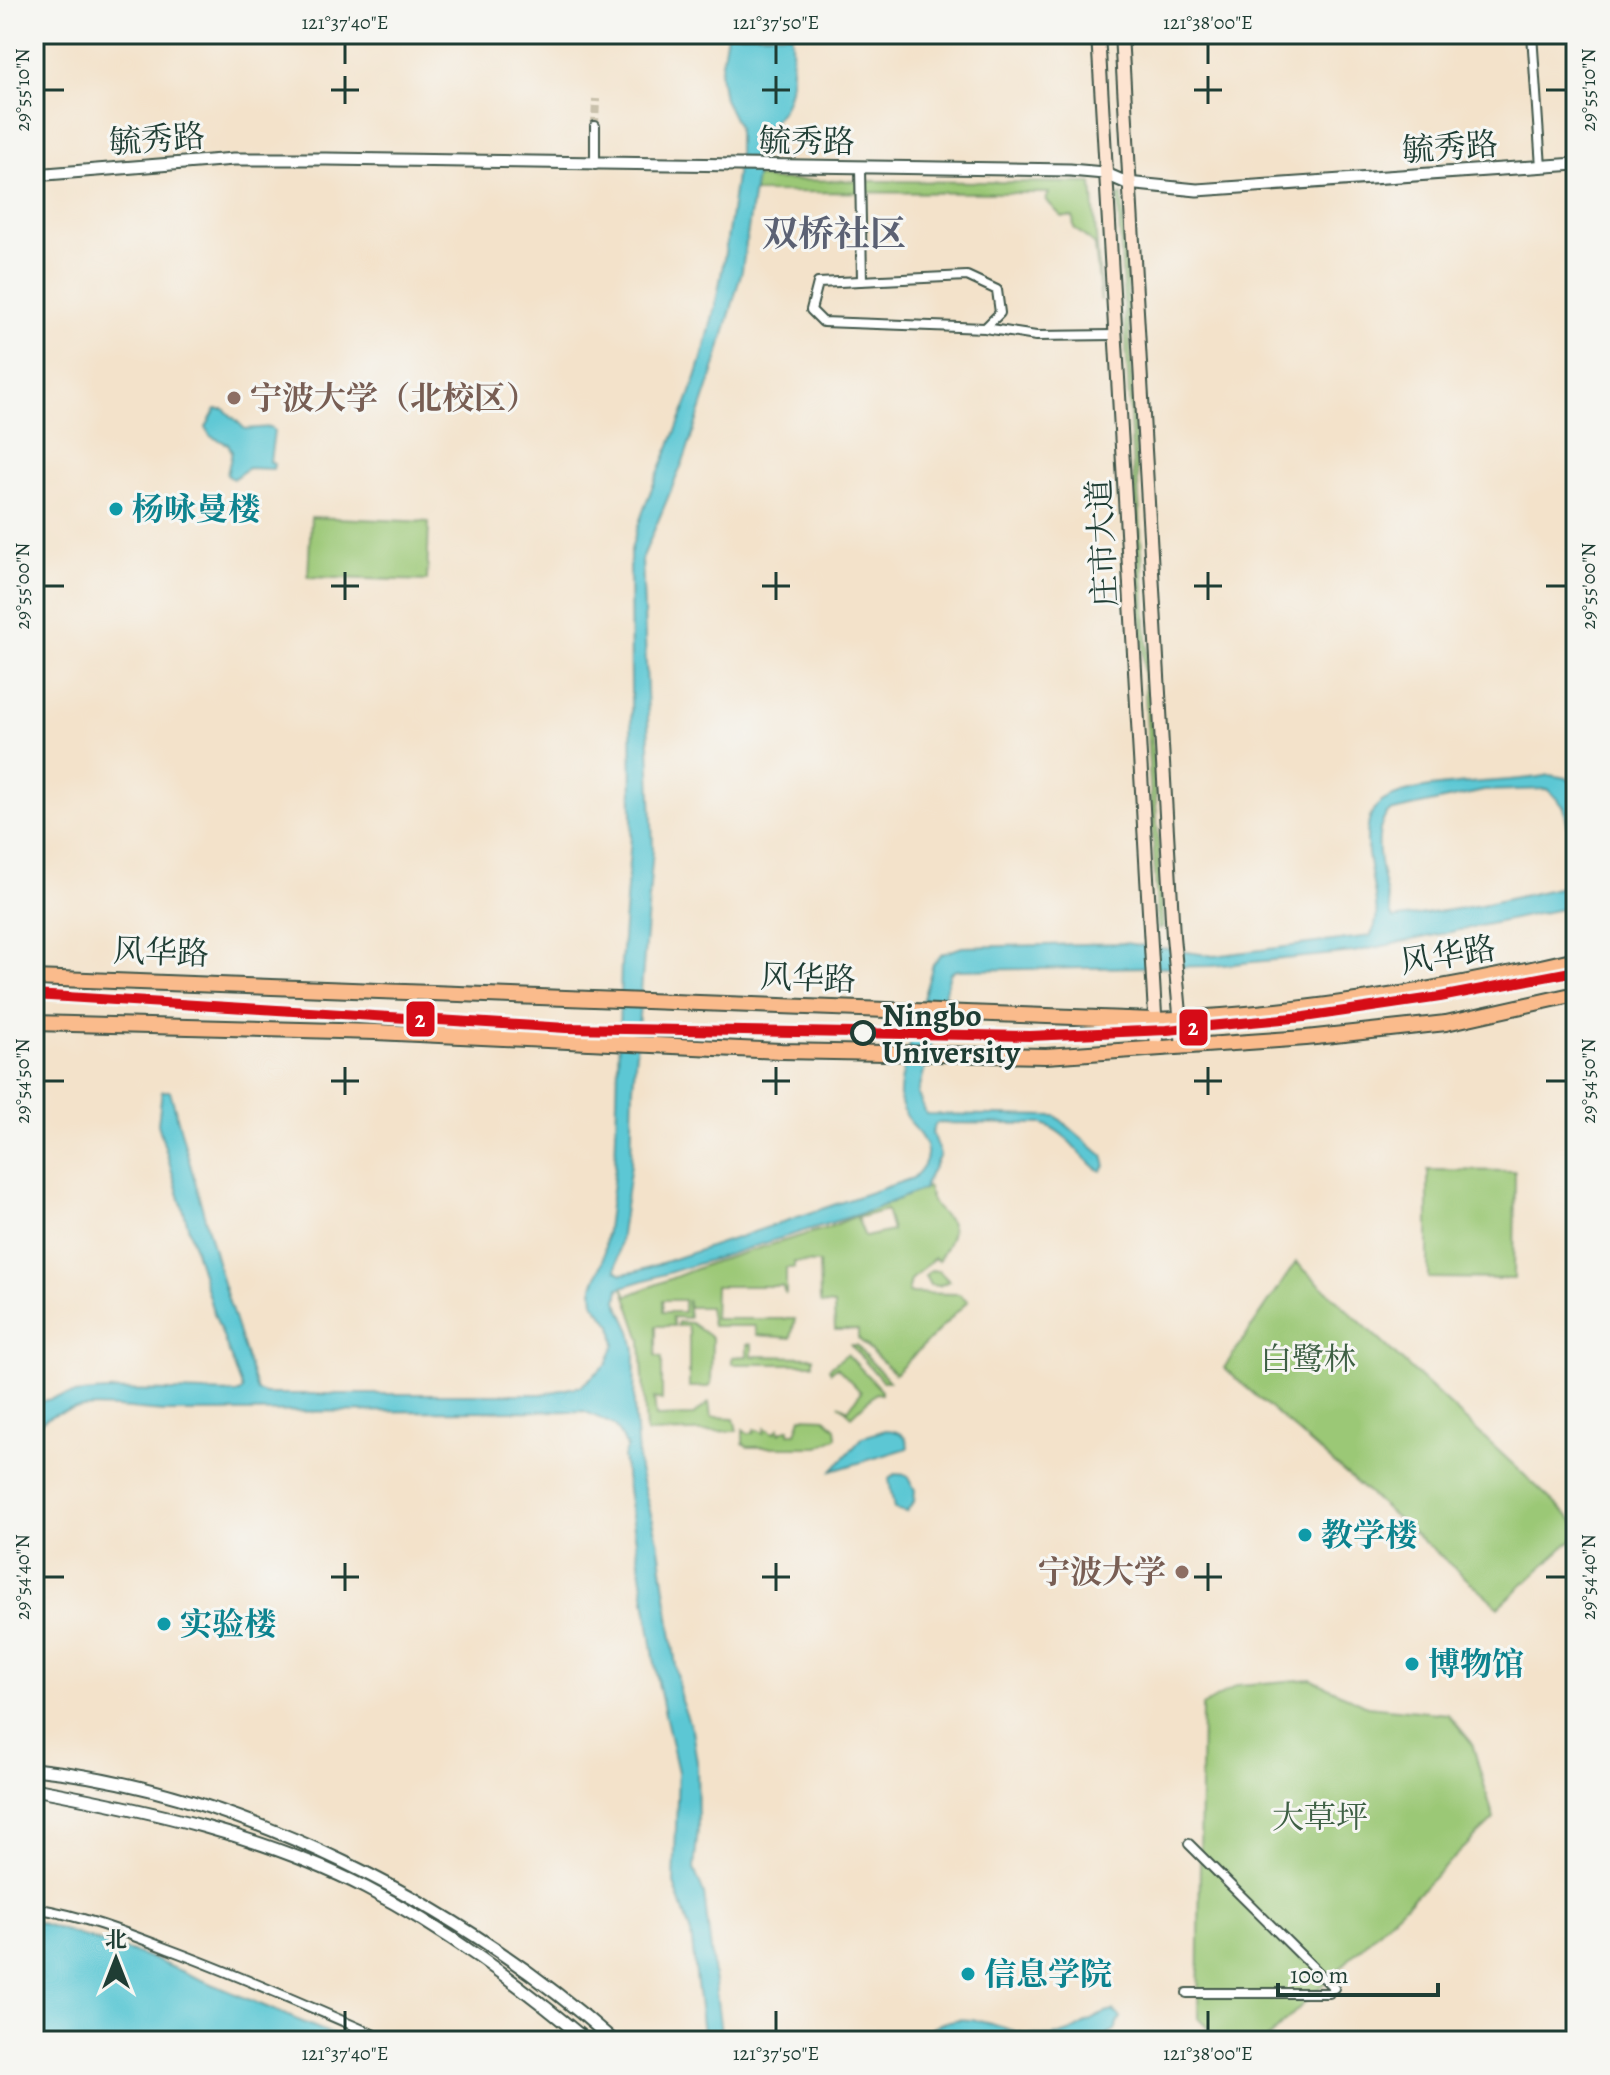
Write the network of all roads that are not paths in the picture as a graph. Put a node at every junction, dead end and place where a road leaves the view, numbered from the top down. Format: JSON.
{"nodes":[{"id":1,"x":1098,"y":34,"type":"edge"},
{"id":2,"x":1121,"y":34,"type":"edge"},
{"id":3,"x":1532,"y":34,"type":"edge"},
{"id":4,"x":595,"y":126,"type":"tunnel mouth"},
{"id":5,"x":1576,"y":164,"type":"edge"},
{"id":6,"x":595,"y":165,"type":"junction"},
{"id":7,"x":1541,"y":167,"type":"junction"},
{"id":8,"x":860,"y":168,"type":"junction"},
{"id":9,"x":1104,"y":173,"type":"junction"},
{"id":10,"x":34,"y":175,"type":"edge"},
{"id":11,"x":1127,"y":183,"type":"junction"},
{"id":12,"x":862,"y":280,"type":"junction"},
{"id":13,"x":985,"y":328,"type":"junction"},
{"id":14,"x":1115,"y":335,"type":"junction"},
{"id":15,"x":1576,"y":959,"type":"edge"},
{"id":16,"x":34,"y":978,"type":"edge"},
{"id":17,"x":1576,"y":994,"type":"edge"},
{"id":18,"x":1180,"y":1019,"type":"junction"},
{"id":19,"x":1153,"y":1020,"type":"junction"},
{"id":20,"x":34,"y":1023,"type":"edge"},
{"id":21,"x":1183,"y":1047,"type":"junction"},
{"id":22,"x":1157,"y":1049,"type":"junction"},
{"id":23,"x":34,"y":1769,"type":"edge"},
{"id":24,"x":34,"y":1789,"type":"edge"},
{"id":25,"x":1189,"y":1844,"type":"dead end"},
{"id":26,"x":34,"y":1908,"type":"edge"},
{"id":27,"x":1187,"y":1993,"type":"dead end"},
{"id":28,"x":388,"y":2041,"type":"edge"},
{"id":29,"x":587,"y":2041,"type":"edge"},
{"id":30,"x":614,"y":2041,"type":"edge"}],
"edges":[{"from":1,"to":9,"type":"main road","name":"庄市大道"},
{"from":2,"to":11,"type":"main road","name":"庄市大道"},
{"from":3,"to":7,"type":"street"},
{"from":4,"to":6,"type":"street"},
{"from":5,"to":7,"type":"street","name":"毓秀路"},
{"from":6,"to":8,"type":"street","name":"毓秀路"},
{"from":6,"to":10,"type":"street","name":"毓秀路"},
{"from":7,"to":11,"type":"street","name":"毓秀路"},
{"from":8,"to":9,"type":"street","name":"毓秀路"},
{"from":8,"to":12,"type":"street"},
{"from":9,"to":11,"type":"street","name":"毓秀路"},
{"from":9,"to":14,"type":"main road","name":"庄市大道"},
{"from":11,"to":18,"type":"main road","name":"庄市大道"},
{"from":12,"to":13,"type":"street"},
{"from":12,"to":13,"type":"street"},
{"from":13,"to":14,"type":"street"},
{"from":14,"to":19,"type":"main road","name":"庄市大道"},
{"from":15,"to":18,"type":"main road","name":"风华路"},
{"from":16,"to":19,"type":"main road","name":"风华路"},
{"from":17,"to":21,"type":"main road","name":"风华路"},
{"from":18,"to":19,"type":"main road","name":"风华路"},
{"from":18,"to":21,"type":"main road","name":"庄市大道"},
{"from":19,"to":22,"type":"main road","name":"庄市大道"},
{"from":20,"to":22,"type":"main road","name":"风华路"},
{"from":21,"to":22,"type":"main road","name":"风华路"},
{"from":23,"to":30,"type":"street"},
{"from":24,"to":29,"type":"street"},
{"from":25,"to":27,"type":"street"},
{"from":26,"to":28,"type":"street"}]}
